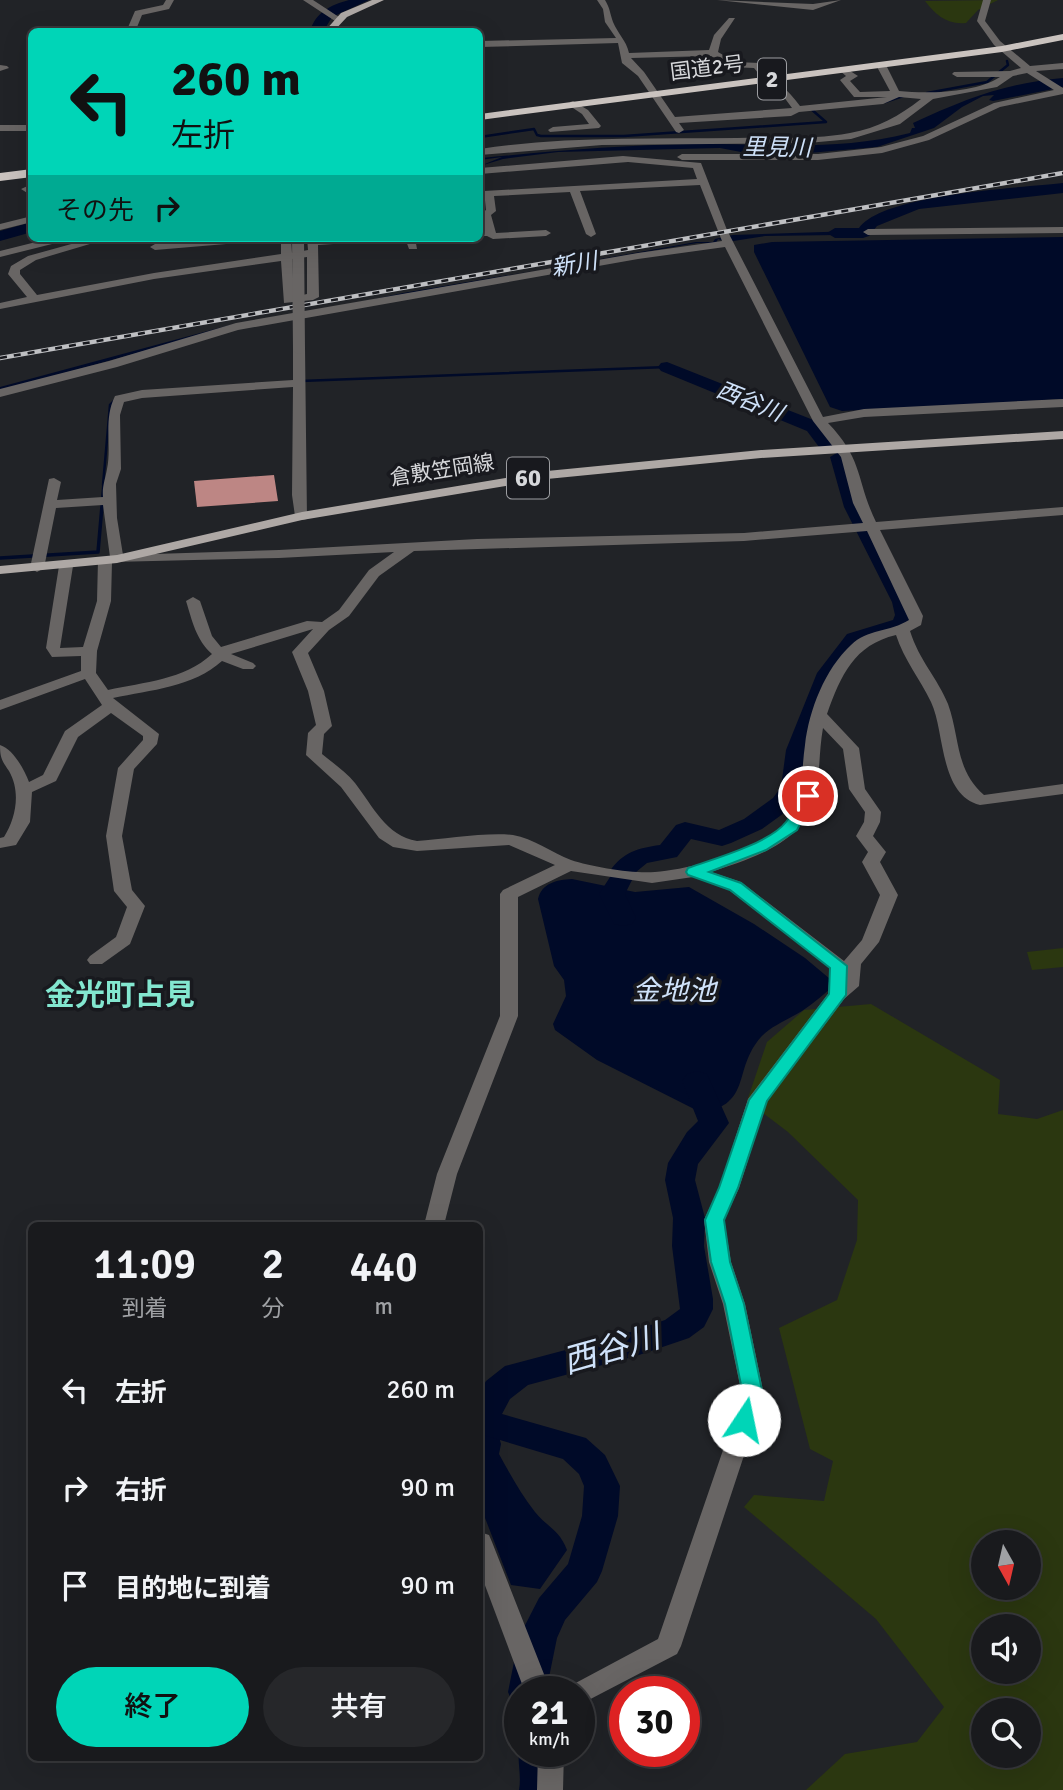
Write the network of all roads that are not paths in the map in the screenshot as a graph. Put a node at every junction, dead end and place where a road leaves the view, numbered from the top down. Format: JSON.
{"nodes":[{"id":1,"x":170,"y":0,"type":"edge"},
{"id":2,"x":307,"y":0,"type":"edge"},
{"id":3,"x":380,"y":0,"type":"edge"},
{"id":4,"x":601,"y":0,"type":"edge"},
{"id":5,"x":721,"y":0,"type":"edge"},
{"id":6,"x":837,"y":0,"type":"edge"},
{"id":7,"x":987,"y":0,"type":"edge"},
{"id":8,"x":782,"y":2,"type":"edge"},
{"id":9,"x":331,"y":16,"type":"junction"},
{"id":10,"x":732,"y":20,"type":"dead end"},
{"id":11,"x":133,"y":28,"type":"edge"},
{"id":12,"x":329,"y":28,"type":"edge"},
{"id":13,"x":1063,"y":37,"type":"edge"},
{"id":14,"x":622,"y":40,"type":"junction"},
{"id":15,"x":483,"y":44,"type":"edge"},
{"id":16,"x":1002,"y":49,"type":"junction"},
{"id":17,"x":713,"y":52,"type":"junction"},
{"id":18,"x":624,"y":56,"type":"junction"},
{"id":19,"x":881,"y":65,"type":"junction"},
{"id":20,"x":1063,"y":66,"type":"edge"},
{"id":21,"x":844,"y":70,"type":"junction"},
{"id":22,"x":1029,"y":71,"type":"junction"},
{"id":23,"x":1002,"y":73,"type":"junction"},
{"id":24,"x":769,"y":79,"type":"junction"},
{"id":25,"x":970,"y":87,"type":"junction"},
{"id":26,"x":1062,"y":91,"type":"edge"},
{"id":27,"x":654,"y":94,"type":"junction"},
{"id":28,"x":895,"y":94,"type":"junction"},
{"id":29,"x":930,"y":97,"type":"junction"},
{"id":30,"x":573,"y":104,"type":"junction"},
{"id":31,"x":797,"y":109,"type":"junction"},
{"id":32,"x":483,"y":117,"type":"edge"},
{"id":33,"x":673,"y":120,"type":"junction"},
{"id":34,"x":0,"y":128,"type":"edge"},
{"id":35,"x":28,"y":128,"type":"edge"},
{"id":36,"x":553,"y":130,"type":"dead end"},
{"id":37,"x":643,"y":141,"type":"junction"},
{"id":38,"x":602,"y":143,"type":"junction"},
{"id":39,"x":483,"y":152,"type":"edge"},
{"id":40,"x":607,"y":159,"type":"junction"},
{"id":41,"x":623,"y":159,"type":"junction"},
{"id":42,"x":518,"y":167,"type":"junction"},
{"id":43,"x":564,"y":169,"type":"junction"},
{"id":44,"x":483,"y":171,"type":"edge"},
{"id":45,"x":28,"y":174,"type":"edge"},
{"id":46,"x":0,"y":177,"type":"edge"},
{"id":47,"x":483,"y":177,"type":"edge"},
{"id":48,"x":702,"y":182,"type":"junction"},
{"id":49,"x":607,"y":187,"type":"junction"},
{"id":50,"x":574,"y":189,"type":"junction"},
{"id":51,"x":484,"y":194,"type":"edge"},
{"id":52,"x":28,"y":220,"type":"edge"},
{"id":53,"x":0,"y":227,"type":"edge"},
{"id":54,"x":1063,"y":230,"type":"edge"},
{"id":55,"x":485,"y":232,"type":"edge"},
{"id":56,"x":868,"y":232,"type":"dead end"},
{"id":57,"x":546,"y":233,"type":"dead end"},
{"id":58,"x":591,"y":234,"type":"dead end"},
{"id":59,"x":728,"y":239,"type":"junction"},
{"id":60,"x":52,"y":242,"type":"edge"},
{"id":61,"x":90,"y":242,"type":"edge"},
{"id":62,"x":177,"y":242,"type":"edge"},
{"id":63,"x":236,"y":242,"type":"edge"},
{"id":64,"x":287,"y":242,"type":"edge"},
{"id":65,"x":298,"y":242,"type":"edge"},
{"id":66,"x":335,"y":242,"type":"edge"},
{"id":67,"x":313,"y":244,"type":"edge"},
{"id":68,"x":155,"y":247,"type":"dead end"},
{"id":69,"x":199,"y":252,"type":"dead end"},
{"id":70,"x":0,"y":254,"type":"edge"},
{"id":71,"x":289,"y":256,"type":"junction"},
{"id":72,"x":34,"y":299,"type":"junction"},
{"id":73,"x":0,"y":306,"type":"edge"},
{"id":74,"x":299,"y":382,"type":"junction"},
{"id":75,"x":0,"y":393,"type":"edge"},
{"id":76,"x":1063,"y":403,"type":"edge"},
{"id":77,"x":819,"y":421,"type":"junction"},
{"id":78,"x":1063,"y":435,"type":"edge"},
{"id":79,"x":843,"y":449,"type":"junction"},
{"id":80,"x":54,"y":482,"type":"dead end"},
{"id":81,"x":103,"y":501,"type":"junction"},
{"id":82,"x":51,"y":504,"type":"junction"},
{"id":83,"x":1063,"y":511,"type":"edge"},
{"id":84,"x":302,"y":516,"type":"junction"},
{"id":85,"x":872,"y":526,"type":"junction"},
{"id":86,"x":410,"y":547,"type":"junction"},
{"id":87,"x":40,"y":559,"type":"junction"},
{"id":88,"x":111,"y":560,"type":"junction"},
{"id":89,"x":66,"y":566,"type":"junction"},
{"id":90,"x":0,"y":570,"type":"edge"},
{"id":91,"x":193,"y":601,"type":"dead end"},
{"id":92,"x":324,"y":627,"type":"junction"},
{"id":93,"x":902,"y":629,"type":"junction"},
{"id":94,"x":89,"y":651,"type":"junction"},
{"id":95,"x":219,"y":656,"type":"junction"},
{"id":96,"x":248,"y":666,"type":"dead end"},
{"id":97,"x":88,"y":673,"type":"junction"},
{"id":98,"x":107,"y":701,"type":"junction"},
{"id":99,"x":0,"y":705,"type":"edge"},
{"id":100,"x":820,"y":715,"type":"junction"},
{"id":101,"x":0,"y":750,"type":"edge"},
{"id":102,"x":1063,"y":789,"type":"edge"},
{"id":103,"x":24,"y":790,"type":"junction"},
{"id":104,"x":0,"y":843,"type":"edge"},
{"id":105,"x":569,"y":865,"type":"junction"},
{"id":106,"x":694,"y":872,"type":"junction"},
{"id":107,"x":96,"y":960,"type":"dead end"},
{"id":108,"x":837,"y":995,"type":"junction"},
{"id":109,"x":435,"y":1222,"type":"edge"},
{"id":110,"x":483,"y":1550,"type":"edge"},
{"id":111,"x":532,"y":1676,"type":"edge"},
{"id":112,"x":595,"y":1685,"type":"edge"},
{"id":113,"x":551,"y":1767,"type":"edge"},
{"id":114,"x":550,"y":1790,"type":"edge"}],
"edges":[{"from":1,"to":11,"type":"street"},
{"from":2,"to":9,"type":"street"},
{"from":3,"to":9,"type":"main road"},
{"from":4,"to":14,"type":"street"},
{"from":5,"to":8,"type":"street"},
{"from":6,"to":8,"type":"street"},
{"from":7,"to":16,"type":"street"},
{"from":9,"to":12,"type":"main road"},
{"from":10,"to":17,"type":"street"},
{"from":13,"to":16,"type":"highway","name":"国道2号","number":"2"},
{"from":14,"to":15,"type":"street"},
{"from":14,"to":18,"type":"street"},
{"from":16,"to":19,"type":"highway","name":"国道2号","number":"2"},
{"from":16,"to":22,"type":"street"},
{"from":17,"to":18,"type":"street"},
{"from":17,"to":24,"type":"street"},
{"from":18,"to":27,"type":"street"},
{"from":19,"to":21,"type":"highway","name":"国道2号","number":"2"},
{"from":19,"to":28,"type":"street"},
{"from":20,"to":22,"type":"street"},
{"from":21,"to":24,"type":"highway","name":"国道2号","number":"2"},
{"from":21,"to":28,"type":"street"},
{"from":22,"to":23,"type":"street"},
{"from":22,"to":26,"type":"street"},
{"from":23,"to":25,"type":"street"},
{"from":23,"to":25,"type":"street"},
{"from":24,"to":27,"type":"highway","name":"国道2号","number":"2"},
{"from":24,"to":31,"type":"street"},
{"from":25,"to":29,"type":"street"},
{"from":26,"to":41,"type":"street"},
{"from":27,"to":30,"type":"highway","name":"国道2号","number":"2"},
{"from":27,"to":33,"type":"street"},
{"from":28,"to":29,"type":"street"},
{"from":28,"to":31,"type":"street"},
{"from":29,"to":37,"type":"street"},
{"from":30,"to":32,"type":"highway","name":"国道2号","number":"2"},
{"from":30,"to":36,"type":"street"},
{"from":31,"to":33,"type":"street"},
{"from":33,"to":37,"type":"street"},
{"from":34,"to":35,"type":"street"},
{"from":37,"to":38,"type":"street"},
{"from":38,"to":39,"type":"street"},
{"from":38,"to":40,"type":"street"},
{"from":40,"to":41,"type":"street"},
{"from":40,"to":42,"type":"street"},
{"from":40,"to":43,"type":"street"},
{"from":41,"to":48,"type":"street"},
{"from":42,"to":43,"type":"street"},
{"from":42,"to":44,"type":"street"},
{"from":43,"to":47,"type":"street"},
{"from":43,"to":49,"type":"street"},
{"from":45,"to":46,"type":"highway"},
{"from":48,"to":49,"type":"street"},
{"from":48,"to":59,"type":"street"},
{"from":49,"to":50,"type":"street"},
{"from":50,"to":51,"type":"street"},
{"from":50,"to":58,"type":"street"},
{"from":51,"to":55,"type":"street"},
{"from":52,"to":53,"type":"street"},
{"from":54,"to":56,"type":"street"},
{"from":55,"to":57,"type":"street"},
{"from":59,"to":75,"type":"street"},
{"from":59,"to":77,"type":"street"},
{"from":60,"to":70,"type":"street"},
{"from":61,"to":72,"type":"street"},
{"from":62,"to":68,"type":"street"},
{"from":63,"to":69,"type":"street"},
{"from":64,"to":71,"type":"street"},
{"from":65,"to":74,"type":"street","bridge":true},
{"from":66,"to":67,"type":"street"},
{"from":67,"to":71,"type":"street"},
{"from":67,"to":71,"type":"street"},
{"from":71,"to":72,"type":"street"},
{"from":72,"to":73,"type":"street"},
{"from":74,"to":81,"type":"street"},
{"from":74,"to":84,"type":"street"},
{"from":76,"to":77,"type":"street"},
{"from":77,"to":79,"type":"street"},
{"from":78,"to":79,"type":"main road","name":"倉敷笠岡線","number":"60"},
{"from":79,"to":84,"type":"main road","name":"倉敷笠岡線","number":"60"},
{"from":79,"to":85,"type":"street"},
{"from":80,"to":82,"type":"street"},
{"from":81,"to":82,"type":"street"},
{"from":81,"to":88,"type":"street"},
{"from":82,"to":87,"type":"street"},
{"from":83,"to":85,"type":"street"},
{"from":84,"to":88,"type":"main road","name":"倉敷笠岡線","number":"60"},
{"from":85,"to":86,"type":"street"},
{"from":85,"to":93,"type":"street"},
{"from":86,"to":88,"type":"street"},
{"from":86,"to":92,"type":"street"},
{"from":87,"to":89,"type":"main road","name":"倉敷笠岡線","number":"60"},
{"from":87,"to":90,"type":"main road","name":"倉敷笠岡線","number":"60"},
{"from":88,"to":89,"type":"main road","name":"倉敷笠岡線","number":"60"},
{"from":88,"to":94,"type":"street"},
{"from":89,"to":94,"type":"street"},
{"from":91,"to":95,"type":"street"},
{"from":92,"to":95,"type":"street"},
{"from":92,"to":105,"type":"street"},
{"from":93,"to":100,"type":"street"},
{"from":93,"to":102,"type":"street"},
{"from":94,"to":97,"type":"street"},
{"from":95,"to":96,"type":"street"},
{"from":95,"to":98,"type":"street"},
{"from":97,"to":98,"type":"street"},
{"from":97,"to":99,"type":"street"},
{"from":98,"to":103,"type":"street"},
{"from":98,"to":107,"type":"street"},
{"from":100,"to":106,"type":"street"},
{"from":100,"to":108,"type":"street"},
{"from":101,"to":103,"type":"street"},
{"from":103,"to":104,"type":"street"},
{"from":105,"to":106,"type":"street"},
{"from":105,"to":109,"type":"street"},
{"from":106,"to":108,"type":"street"},
{"from":108,"to":112,"type":"street"},
{"from":110,"to":111,"type":"street"},
{"from":113,"to":114,"type":"street"}]}
